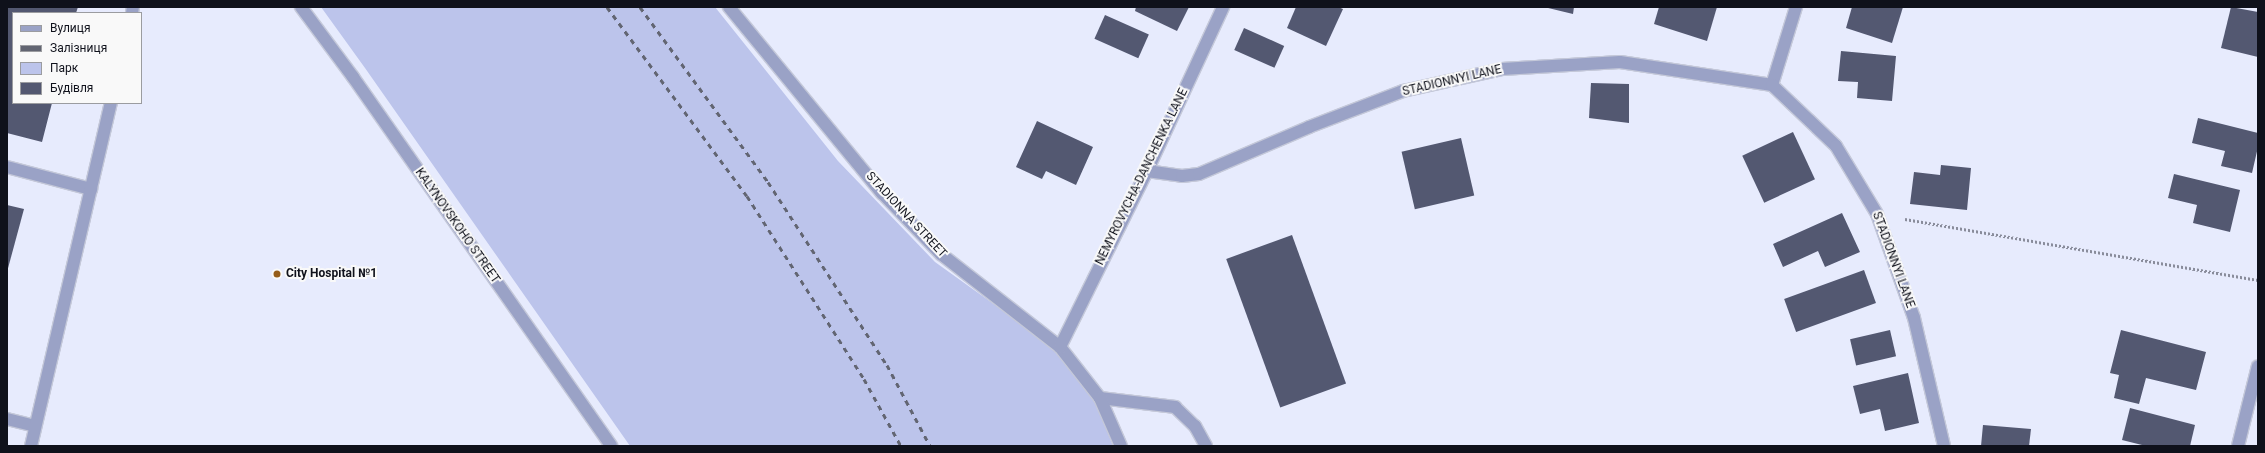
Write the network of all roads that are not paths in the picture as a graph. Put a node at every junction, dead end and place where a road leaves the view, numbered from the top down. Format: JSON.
{"nodes":[{"id":1,"x":302,"y":7,"type":"edge"},
{"id":2,"x":728,"y":7,"type":"edge"},
{"id":3,"x":1223,"y":7,"type":"edge"},
{"id":4,"x":1796,"y":7,"type":"edge"},
{"id":5,"x":1772,"y":85,"type":"junction"},
{"id":6,"x":111,"y":104,"type":"edge"},
{"id":7,"x":7,"y":167,"type":"edge"},
{"id":8,"x":1147,"y":171,"type":"junction"},
{"id":9,"x":91,"y":189,"type":"junction"},
{"id":10,"x":1060,"y":347,"type":"junction"},
{"id":11,"x":2258,"y":366,"type":"edge"},
{"id":12,"x":1100,"y":398,"type":"junction"},
{"id":13,"x":7,"y":419,"type":"edge"},
{"id":14,"x":35,"y":426,"type":"junction"},
{"id":15,"x":31,"y":446,"type":"edge"},
{"id":16,"x":611,"y":446,"type":"edge"},
{"id":17,"x":1121,"y":446,"type":"edge"},
{"id":18,"x":1206,"y":446,"type":"edge"},
{"id":19,"x":1944,"y":446,"type":"edge"},
{"id":20,"x":2238,"y":446,"type":"edge"}],
"edges":[{"from":1,"to":16,"type":"street","name":"KALYNOVSKOHO STREET"},
{"from":2,"to":10,"type":"street","name":"STADIONNA STREET"},
{"from":3,"to":8,"type":"street","name":"NEMYROVYCHA-DANCHENKA LANE"},
{"from":4,"to":5,"type":"street"},
{"from":5,"to":8,"type":"street","name":"STADIONNYI LANE"},
{"from":5,"to":19,"type":"street","name":"STADIONNYI LANE"},
{"from":6,"to":9,"type":"street"},
{"from":7,"to":9,"type":"street"},
{"from":8,"to":10,"type":"street","name":"NEMYROVYCHA-DANCHENKA LANE"},
{"from":9,"to":14,"type":"street"},
{"from":10,"to":12,"type":"street","name":"STADIONNA STREET"},
{"from":11,"to":20,"type":"street"},
{"from":12,"to":17,"type":"street","name":"STADIONNA STREET"},
{"from":12,"to":18,"type":"street"},
{"from":13,"to":14,"type":"street"},
{"from":14,"to":15,"type":"street"}]}
